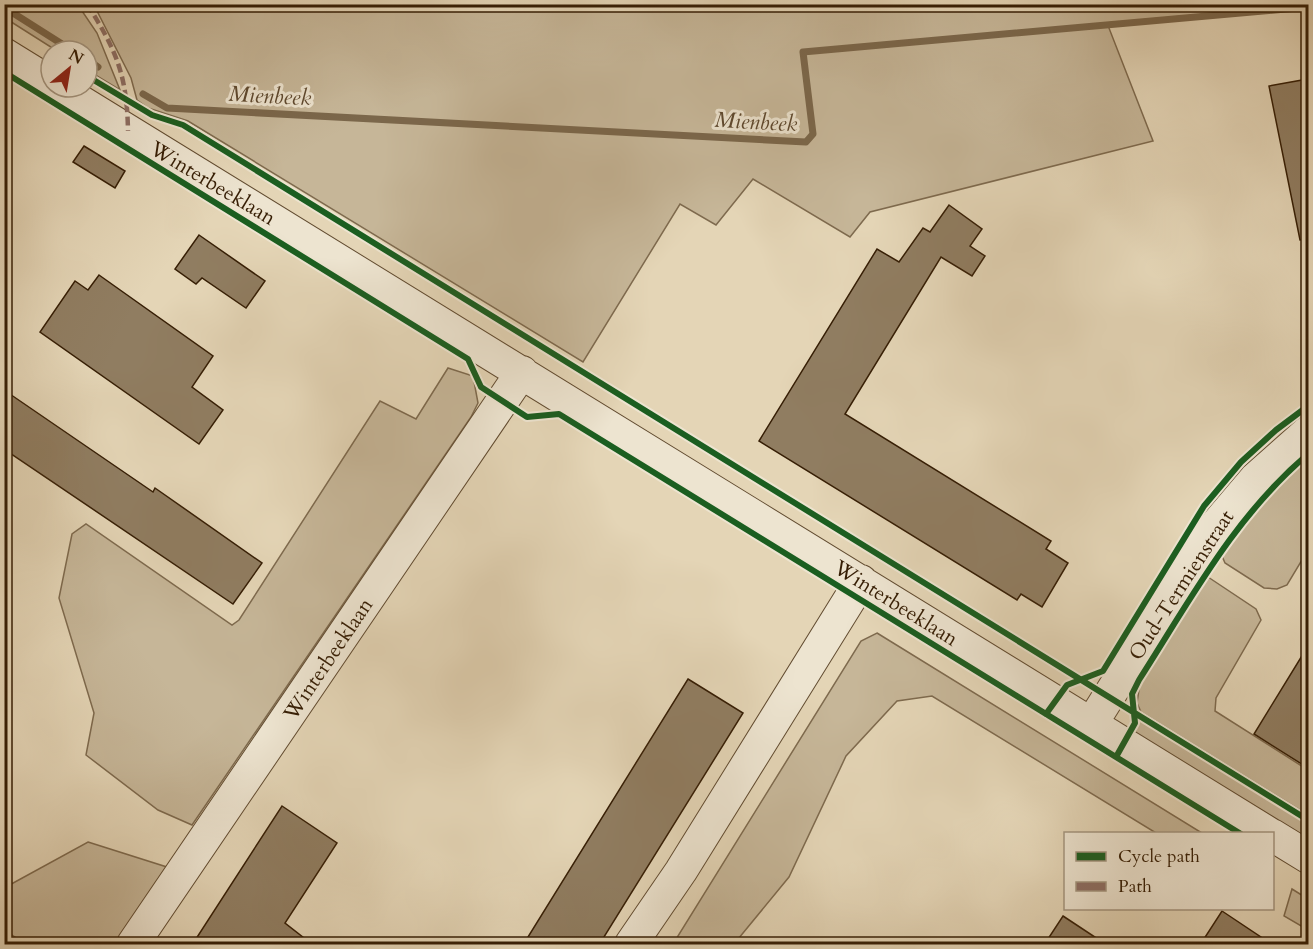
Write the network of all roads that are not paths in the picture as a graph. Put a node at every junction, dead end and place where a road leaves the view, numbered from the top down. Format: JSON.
{"nodes":[{"id":1,"x":4,"y":54,"type":"edge"},
{"id":2,"x":39,"y":76,"type":"edge"},
{"id":3,"x":77,"y":99,"type":"edge"},
{"id":4,"x":522,"y":372,"type":"junction"},
{"id":5,"x":1308,"y":432,"type":"edge"},
{"id":6,"x":861,"y":581,"type":"junction"},
{"id":7,"x":1092,"y":723,"type":"junction"},
{"id":8,"x":1268,"y":832,"type":"edge"},
{"id":9,"x":1274,"y":836,"type":"edge"},
{"id":10,"x":1308,"y":857,"type":"edge"},
{"id":11,"x":133,"y":945,"type":"edge"},
{"id":12,"x":631,"y":945,"type":"edge"}],
"edges":[{"from":1,"to":2,"type":"street"},
{"from":3,"to":4,"type":"street","name":"Winterbeeklaan"},
{"from":4,"to":6,"type":"street","name":"Winterbeeklaan"},
{"from":4,"to":11,"type":"street","name":"Winterbeeklaan"},
{"from":5,"to":7,"type":"street","name":"Oud-Termienstraat"},
{"from":6,"to":7,"type":"street","name":"Winterbeeklaan"},
{"from":6,"to":12,"type":"street"},
{"from":7,"to":8,"type":"street","name":"Winterbeeklaan"},
{"from":9,"to":10,"type":"street","name":"Winterbeeklaan"}]}
